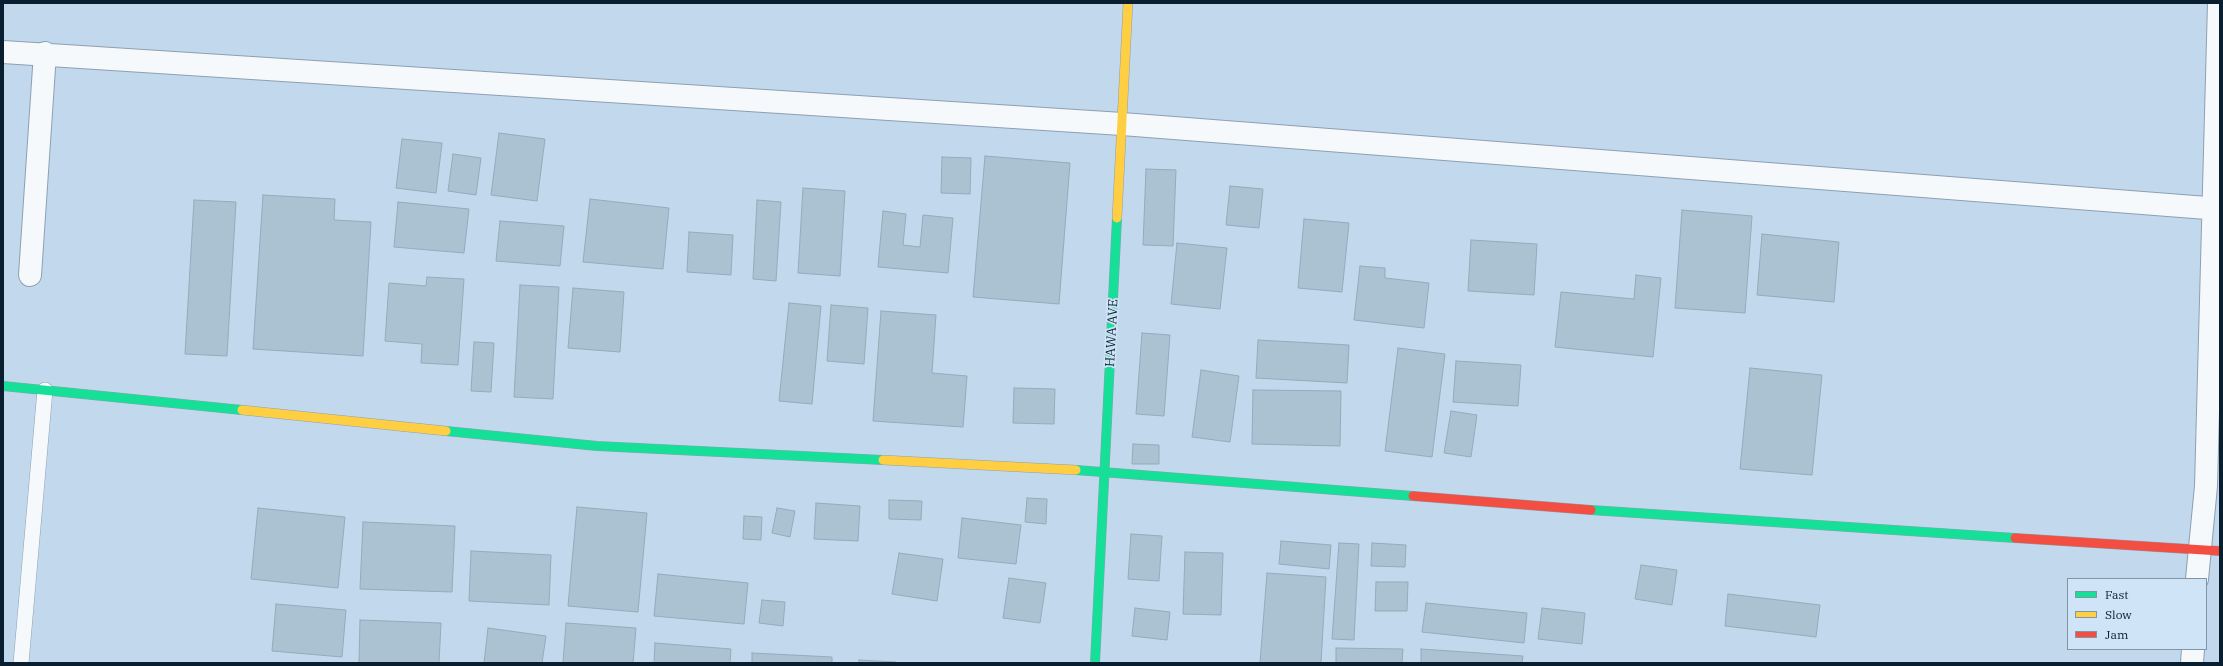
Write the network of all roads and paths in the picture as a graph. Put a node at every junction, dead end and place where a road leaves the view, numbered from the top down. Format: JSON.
{"nodes":[{"id":1,"x":1128,"y":3,"type":"edge"},
{"id":2,"x":2220,"y":3,"type":"edge"},
{"id":3,"x":3,"y":52,"type":"edge"},
{"id":4,"x":45,"y":53,"type":"junction"},
{"id":5,"x":1122,"y":124,"type":"junction"},
{"id":6,"x":2216,"y":209,"type":"edge"},
{"id":7,"x":30,"y":275,"type":"dead end"},
{"id":8,"x":3,"y":386,"type":"edge"},
{"id":9,"x":45,"y":390,"type":"junction"},
{"id":10,"x":1104,"y":471,"type":"junction"},
{"id":11,"x":2209,"y":550,"type":"edge"},
{"id":12,"x":2197,"y":578,"type":"edge"},
{"id":13,"x":2193,"y":650,"type":"edge"},
{"id":14,"x":21,"y":663,"type":"edge"},
{"id":15,"x":1095,"y":663,"type":"edge"},
{"id":16,"x":2192,"y":663,"type":"edge"}],
"edges":[{"from":1,"to":5,"type":"street","name":"HAWA AVE"},
{"from":2,"to":6,"type":"street"},
{"from":3,"to":4,"type":"street"},
{"from":4,"to":5,"type":"street"},
{"from":4,"to":7,"type":"street"},
{"from":5,"to":6,"type":"street"},
{"from":5,"to":10,"type":"street","name":"HAWA AVE"},
{"from":6,"to":11,"type":"street"},
{"from":8,"to":9,"type":"street"},
{"from":9,"to":10,"type":"street"},
{"from":9,"to":14,"type":"lane"},
{"from":10,"to":11,"type":"street"},
{"from":10,"to":15,"type":"street","name":"HAWA AVE"},
{"from":11,"to":12,"type":"street"},
{"from":13,"to":16,"type":"street"}]}
